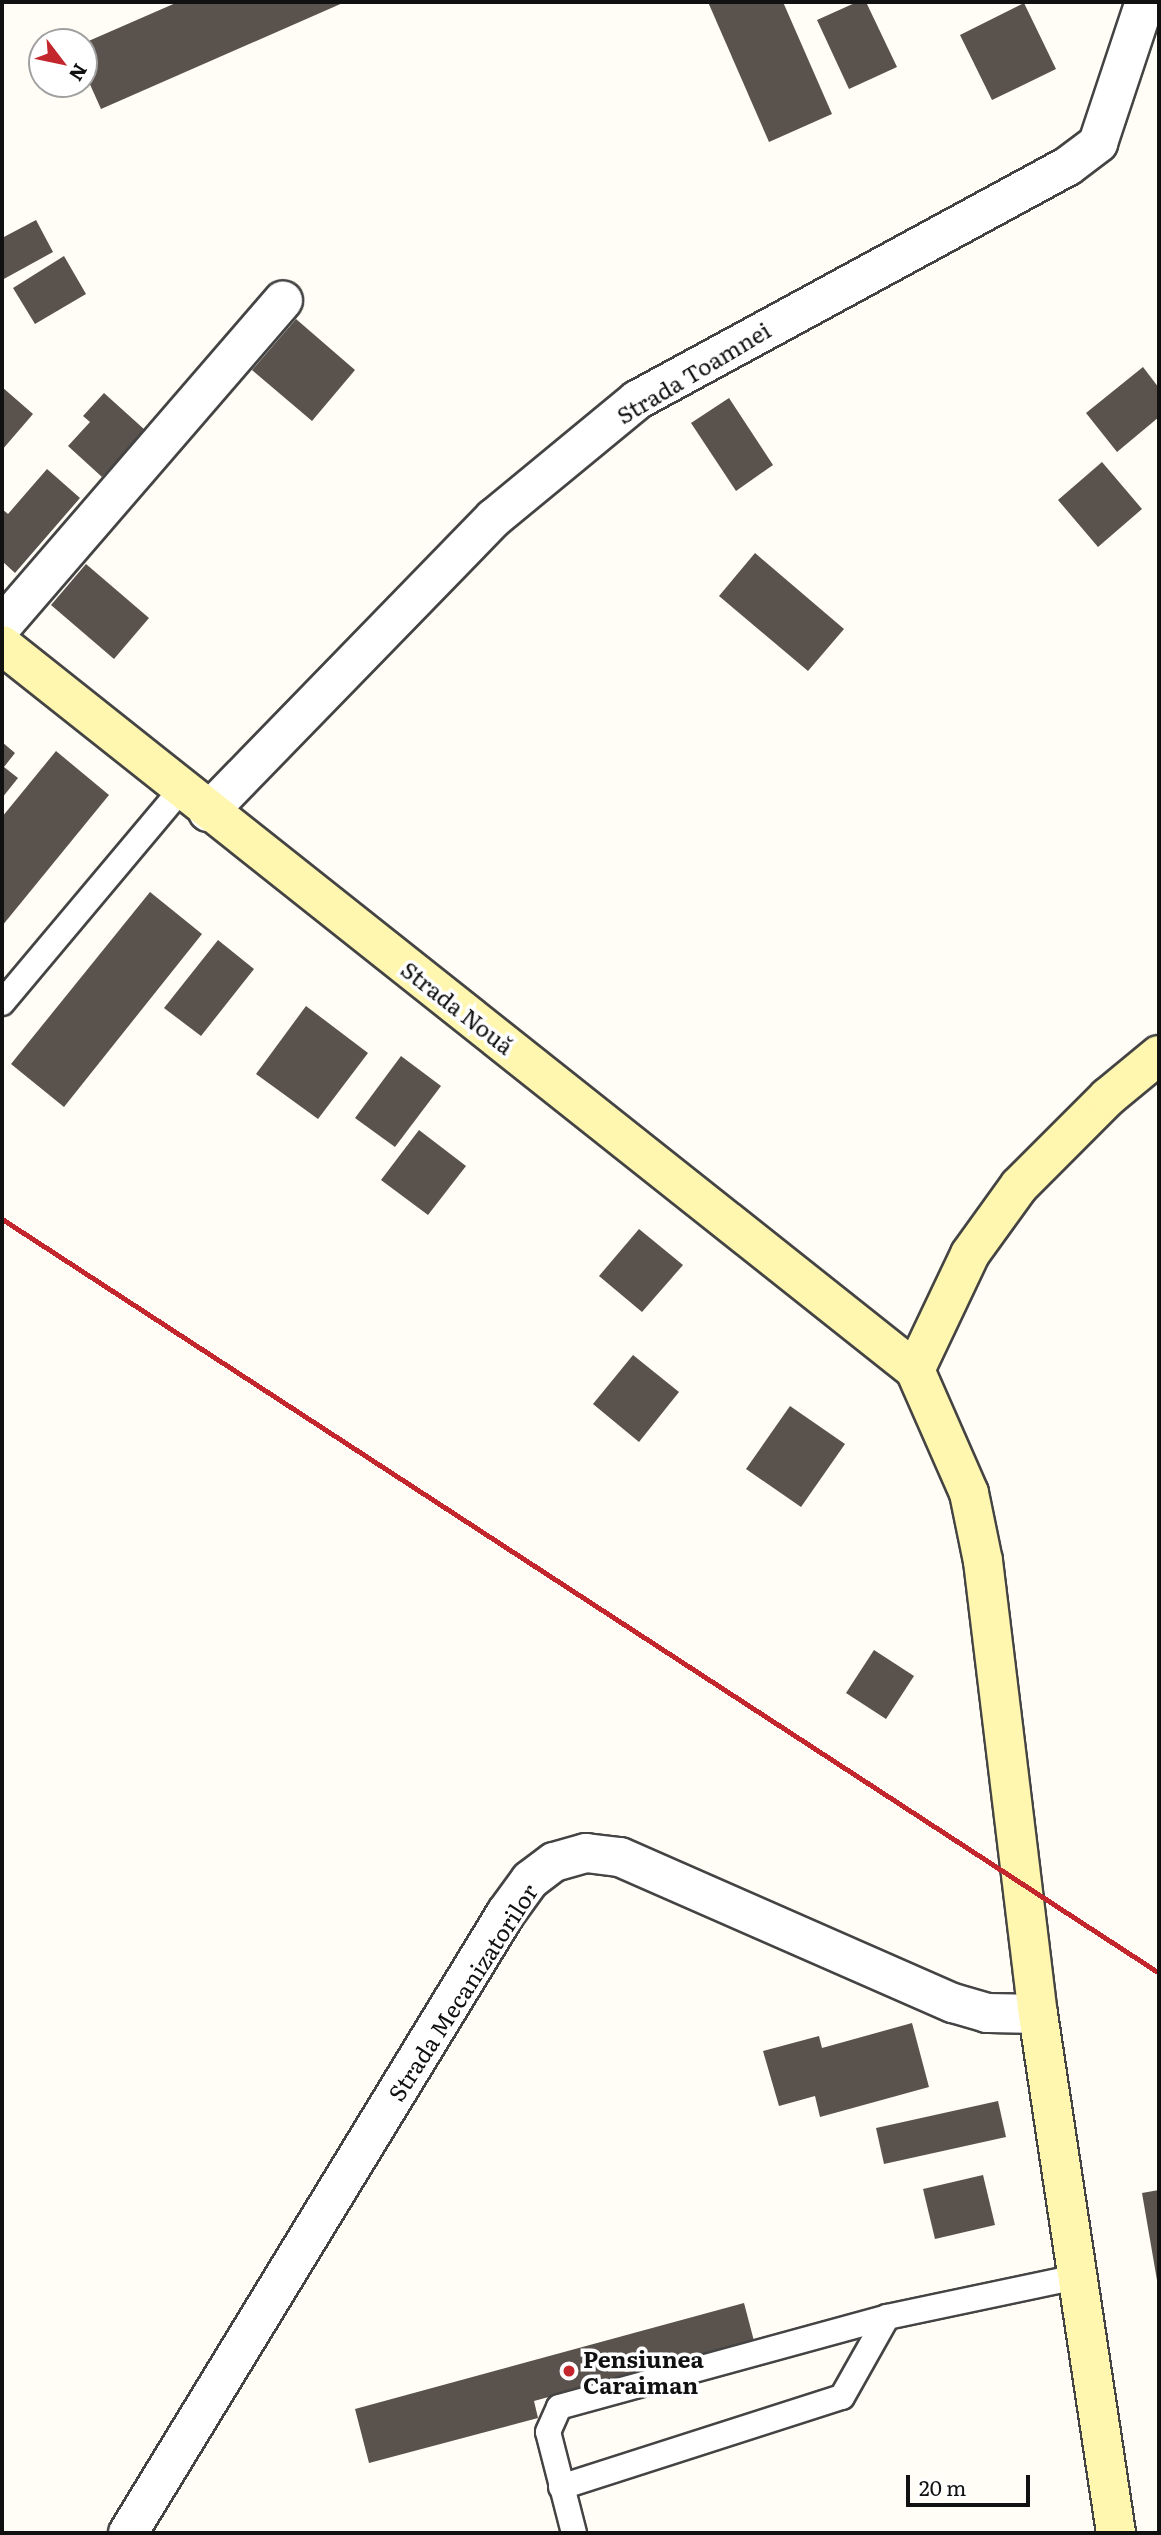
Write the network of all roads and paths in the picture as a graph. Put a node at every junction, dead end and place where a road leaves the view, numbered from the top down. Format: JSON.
{"nodes":[{"id":1,"x":1145,"y":2,"type":"edge"},
{"id":2,"x":283,"y":301,"type":"dead end"},
{"id":3,"x":2,"y":626,"type":"edge"},
{"id":4,"x":2,"y":645,"type":"edge"},
{"id":5,"x":194,"y":801,"type":"junction"},
{"id":6,"x":2,"y":1003,"type":"edge"},
{"id":7,"x":1159,"y":1055,"type":"edge"},
{"id":8,"x":915,"y":1370,"type":"junction"},
{"id":9,"x":1038,"y":2014,"type":"junction"},
{"id":10,"x":1077,"y":2277,"type":"junction"},
{"id":11,"x":887,"y":2317,"type":"junction"},
{"id":12,"x":561,"y":2487,"type":"junction"},
{"id":13,"x":128,"y":2533,"type":"edge"},
{"id":14,"x":574,"y":2533,"type":"edge"},
{"id":15,"x":1116,"y":2533,"type":"edge"}],
"edges":[{"from":1,"to":5,"type":"street","name":"Strada Toamnei"},
{"from":2,"to":3,"type":"street"},
{"from":4,"to":5,"type":"main road","name":"Strada Nouă"},
{"from":5,"to":6,"type":"lane"},
{"from":5,"to":8,"type":"main road","name":"Strada Nouă"},
{"from":7,"to":8,"type":"main road"},
{"from":8,"to":9,"type":"main road"},
{"from":9,"to":10,"type":"main road"},
{"from":9,"to":13,"type":"street","name":"Strada Mecanizatorilor"},
{"from":10,"to":11,"type":"lane"},
{"from":10,"to":15,"type":"main road"},
{"from":11,"to":12,"type":"lane"},
{"from":11,"to":12,"type":"lane"},
{"from":12,"to":14,"type":"lane"}]}
